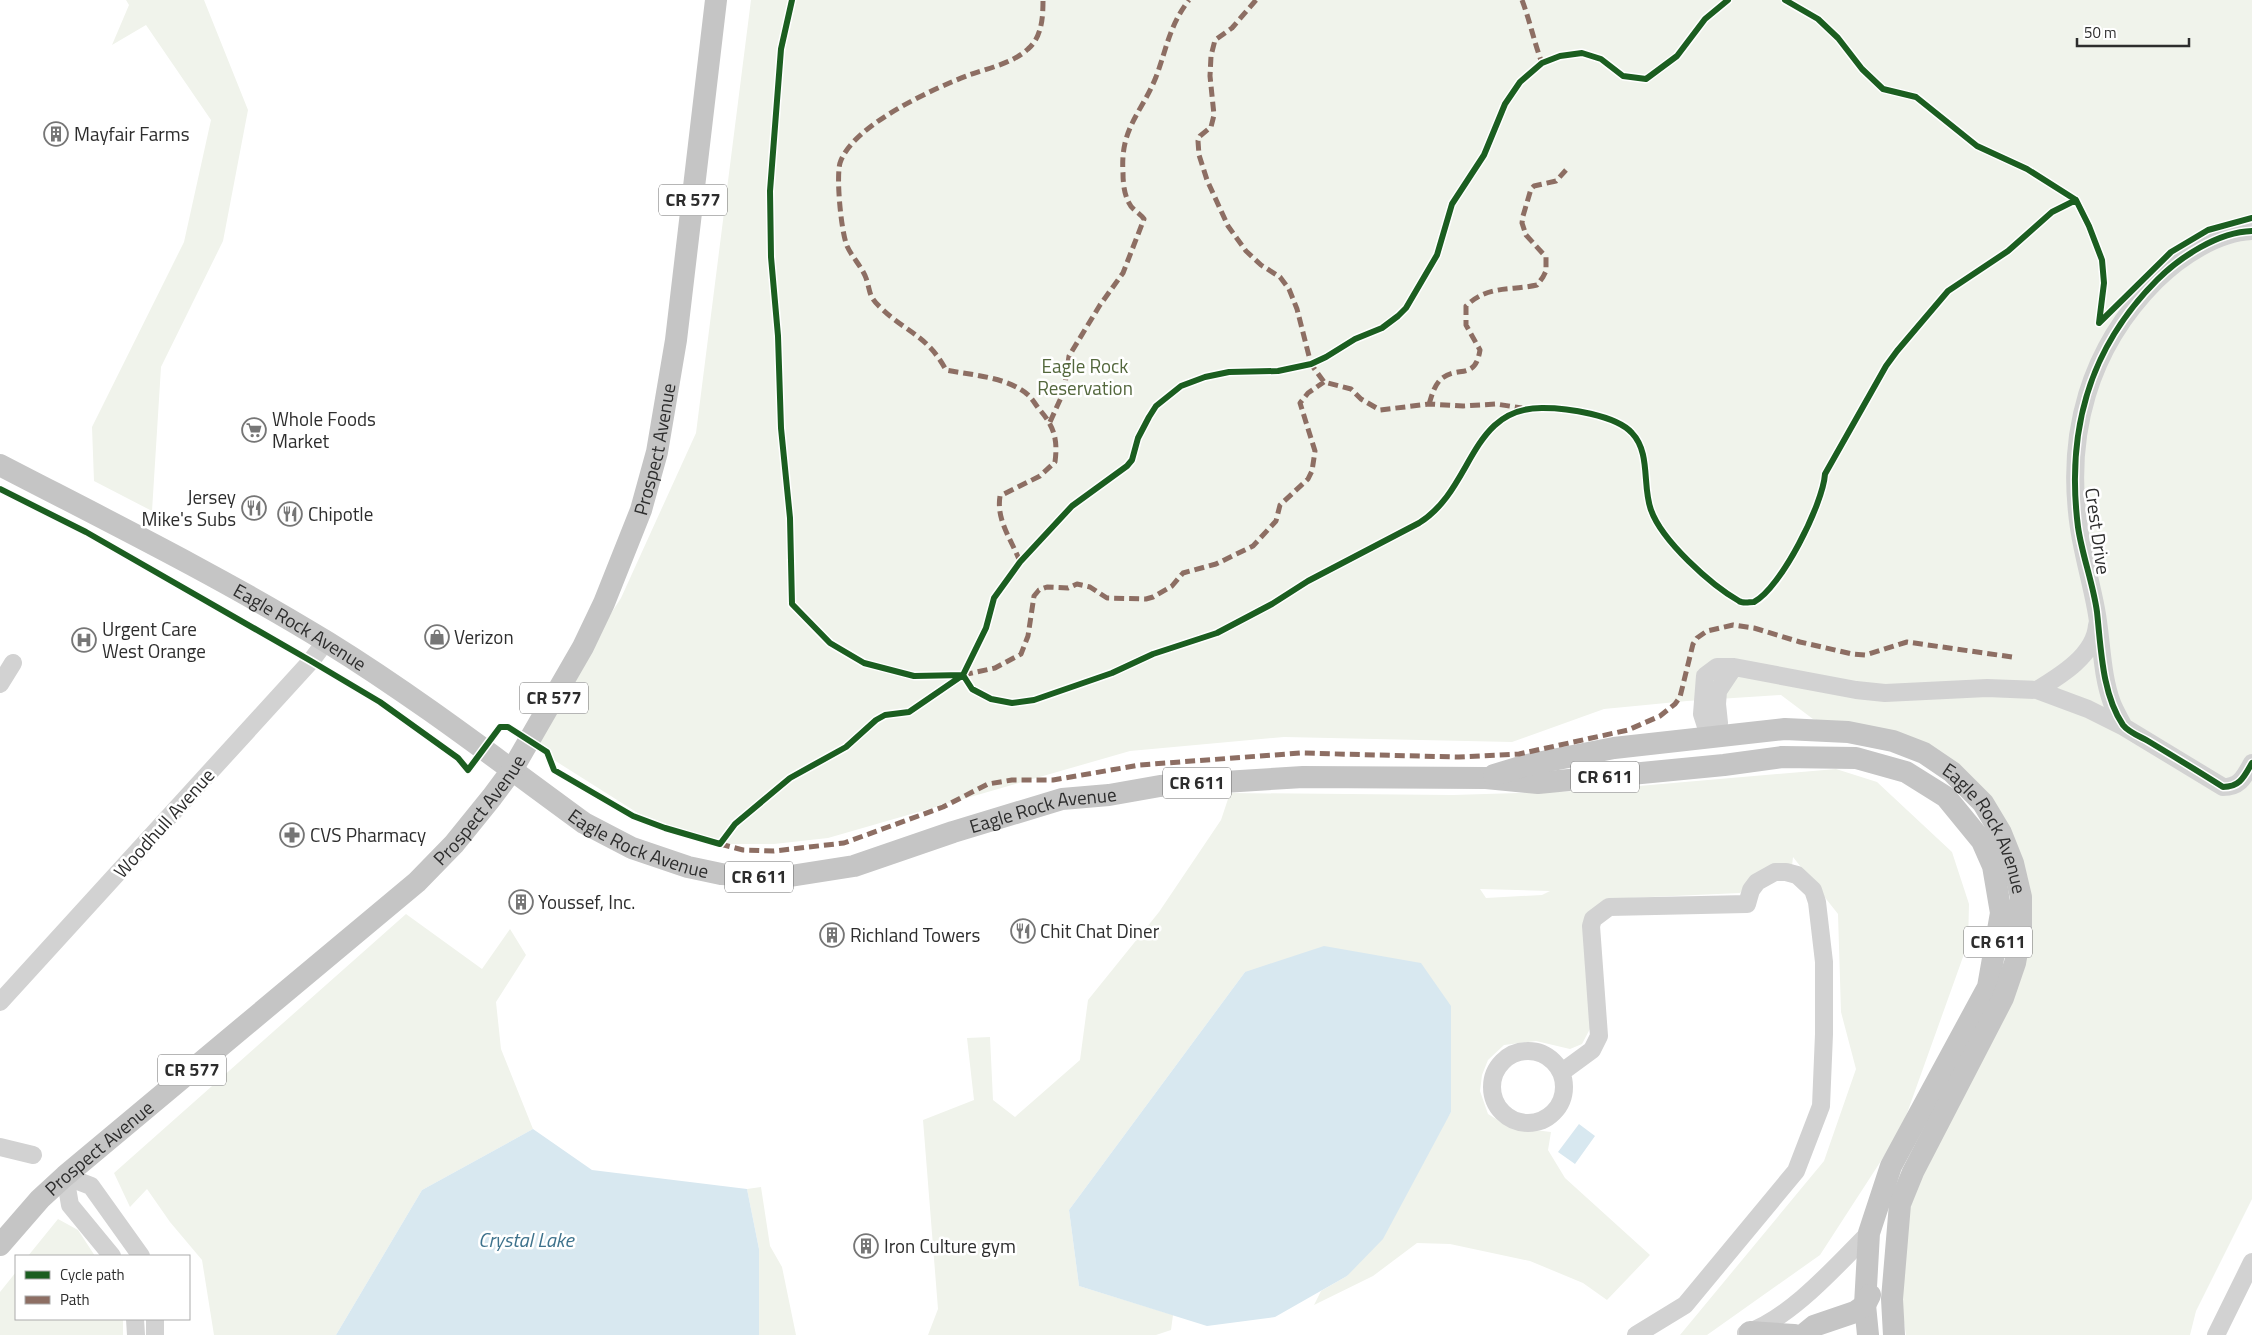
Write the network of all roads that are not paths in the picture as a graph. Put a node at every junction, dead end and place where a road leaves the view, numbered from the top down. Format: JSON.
{"nodes":[{"id":1,"x":716,"y":0,"type":"edge"},
{"id":2,"x":2252,"y":231,"type":"edge"},
{"id":3,"x":0,"y":465,"type":"edge"},
{"id":4,"x":2097,"y":622,"type":"junction"},
{"id":5,"x":326,"y":641,"type":"junction"},
{"id":6,"x":13,"y":663,"type":"dead end"},
{"id":7,"x":0,"y":684,"type":"edge"},
{"id":8,"x":2037,"y":690,"type":"junction"},
{"id":9,"x":2124,"y":727,"type":"junction"},
{"id":10,"x":1710,"y":738,"type":"junction"},
{"id":11,"x":2252,"y":763,"type":"edge"},
{"id":12,"x":1724,"y":765,"type":"junction"},
{"id":13,"x":512,"y":770,"type":"junction"},
{"id":14,"x":1609,"y":776,"type":"junction"},
{"id":15,"x":1486,"y":778,"type":"junction"},
{"id":16,"x":0,"y":1002,"type":"edge"},
{"id":17,"x":1562,"y":1072,"type":"junction"},
{"id":18,"x":0,"y":1148,"type":"edge"},
{"id":19,"x":33,"y":1155,"type":"dead end"},
{"id":20,"x":65,"y":1176,"type":"junction"},
{"id":21,"x":1897,"y":1220,"type":"junction"},
{"id":22,"x":1869,"y":1233,"type":"junction"},
{"id":23,"x":0,"y":1245,"type":"edge"},
{"id":24,"x":111,"y":1255,"type":"edge"},
{"id":25,"x":140,"y":1255,"type":"edge"},
{"id":26,"x":2251,"y":1267,"type":"edge"},
{"id":27,"x":1865,"y":1305,"type":"junction"},
{"id":28,"x":135,"y":1320,"type":"edge"},
{"id":29,"x":155,"y":1320,"type":"edge"},
{"id":30,"x":1746,"y":1334,"type":"edge"},
{"id":31,"x":136,"y":1335,"type":"edge"},
{"id":32,"x":155,"y":1335,"type":"edge"},
{"id":33,"x":1636,"y":1335,"type":"edge"},
{"id":34,"x":1794,"y":1335,"type":"edge"},
{"id":35,"x":1803,"y":1335,"type":"edge"},
{"id":36,"x":1868,"y":1335,"type":"edge"},
{"id":37,"x":1894,"y":1335,"type":"edge"},
{"id":38,"x":2216,"y":1335,"type":"edge"}],
"edges":[{"from":1,"to":13,"type":"main road","name":"Prospect Avenue","number":"CR 577"},
{"from":2,"to":4,"type":"street","name":"Crest Drive"},
{"from":3,"to":5,"type":"main road","name":"Eagle Rock Avenue","number":"CR 611"},
{"from":4,"to":8,"type":"street"},
{"from":4,"to":9,"type":"street","name":"Crest Drive"},
{"from":5,"to":13,"type":"main road","name":"Eagle Rock Avenue","number":"CR 611"},
{"from":5,"to":16,"type":"street","name":"Woodhull Avenue"},
{"from":6,"to":7,"type":"street"},
{"from":8,"to":9,"type":"street"},
{"from":8,"to":10,"type":"street"},
{"from":9,"to":11,"type":"street"},
{"from":10,"to":12,"type":"main road"},
{"from":10,"to":14,"type":"main road"},
{"from":10,"to":15,"type":"main road","name":"Eagle Rock Avenue","number":"CR 611"},
{"from":10,"to":21,"type":"main road","name":"Eagle Rock Avenue","number":"CR 611"},
{"from":12,"to":14,"type":"main road","name":"Eagle Rock Avenue","number":"CR 611"},
{"from":12,"to":22,"type":"main road","name":"Eagle Rock Avenue","number":"CR 611"},
{"from":13,"to":15,"type":"main road","name":"Eagle Rock Avenue","number":"CR 611"},
{"from":13,"to":20,"type":"main road","name":"Prospect Avenue","number":"CR 577"},
{"from":14,"to":15,"type":"main road","name":"Eagle Rock Avenue","number":"CR 611"},
{"from":17,"to":17,"type":"street"},
{"from":17,"to":33,"type":"street"},
{"from":18,"to":19,"type":"street"},
{"from":20,"to":23,"type":"main road","name":"Prospect Avenue","number":"CR 577"},
{"from":20,"to":24,"type":"street"},
{"from":20,"to":25,"type":"street"},
{"from":21,"to":27,"type":"main road"},
{"from":21,"to":37,"type":"main road","name":"Eagle Rock Avenue","number":"CR 611"},
{"from":22,"to":27,"type":"main road","name":"Eagle Rock Avenue","number":"CR 611"},
{"from":22,"to":30,"type":"street"},
{"from":26,"to":38,"type":"street"},
{"from":27,"to":35,"type":"main road"},
{"from":27,"to":36,"type":"main road","name":"Eagle Rock Avenue","number":"CR 611"},
{"from":28,"to":31,"type":"street"},
{"from":29,"to":32,"type":"street"},
{"from":30,"to":34,"type":"main road"}]}
